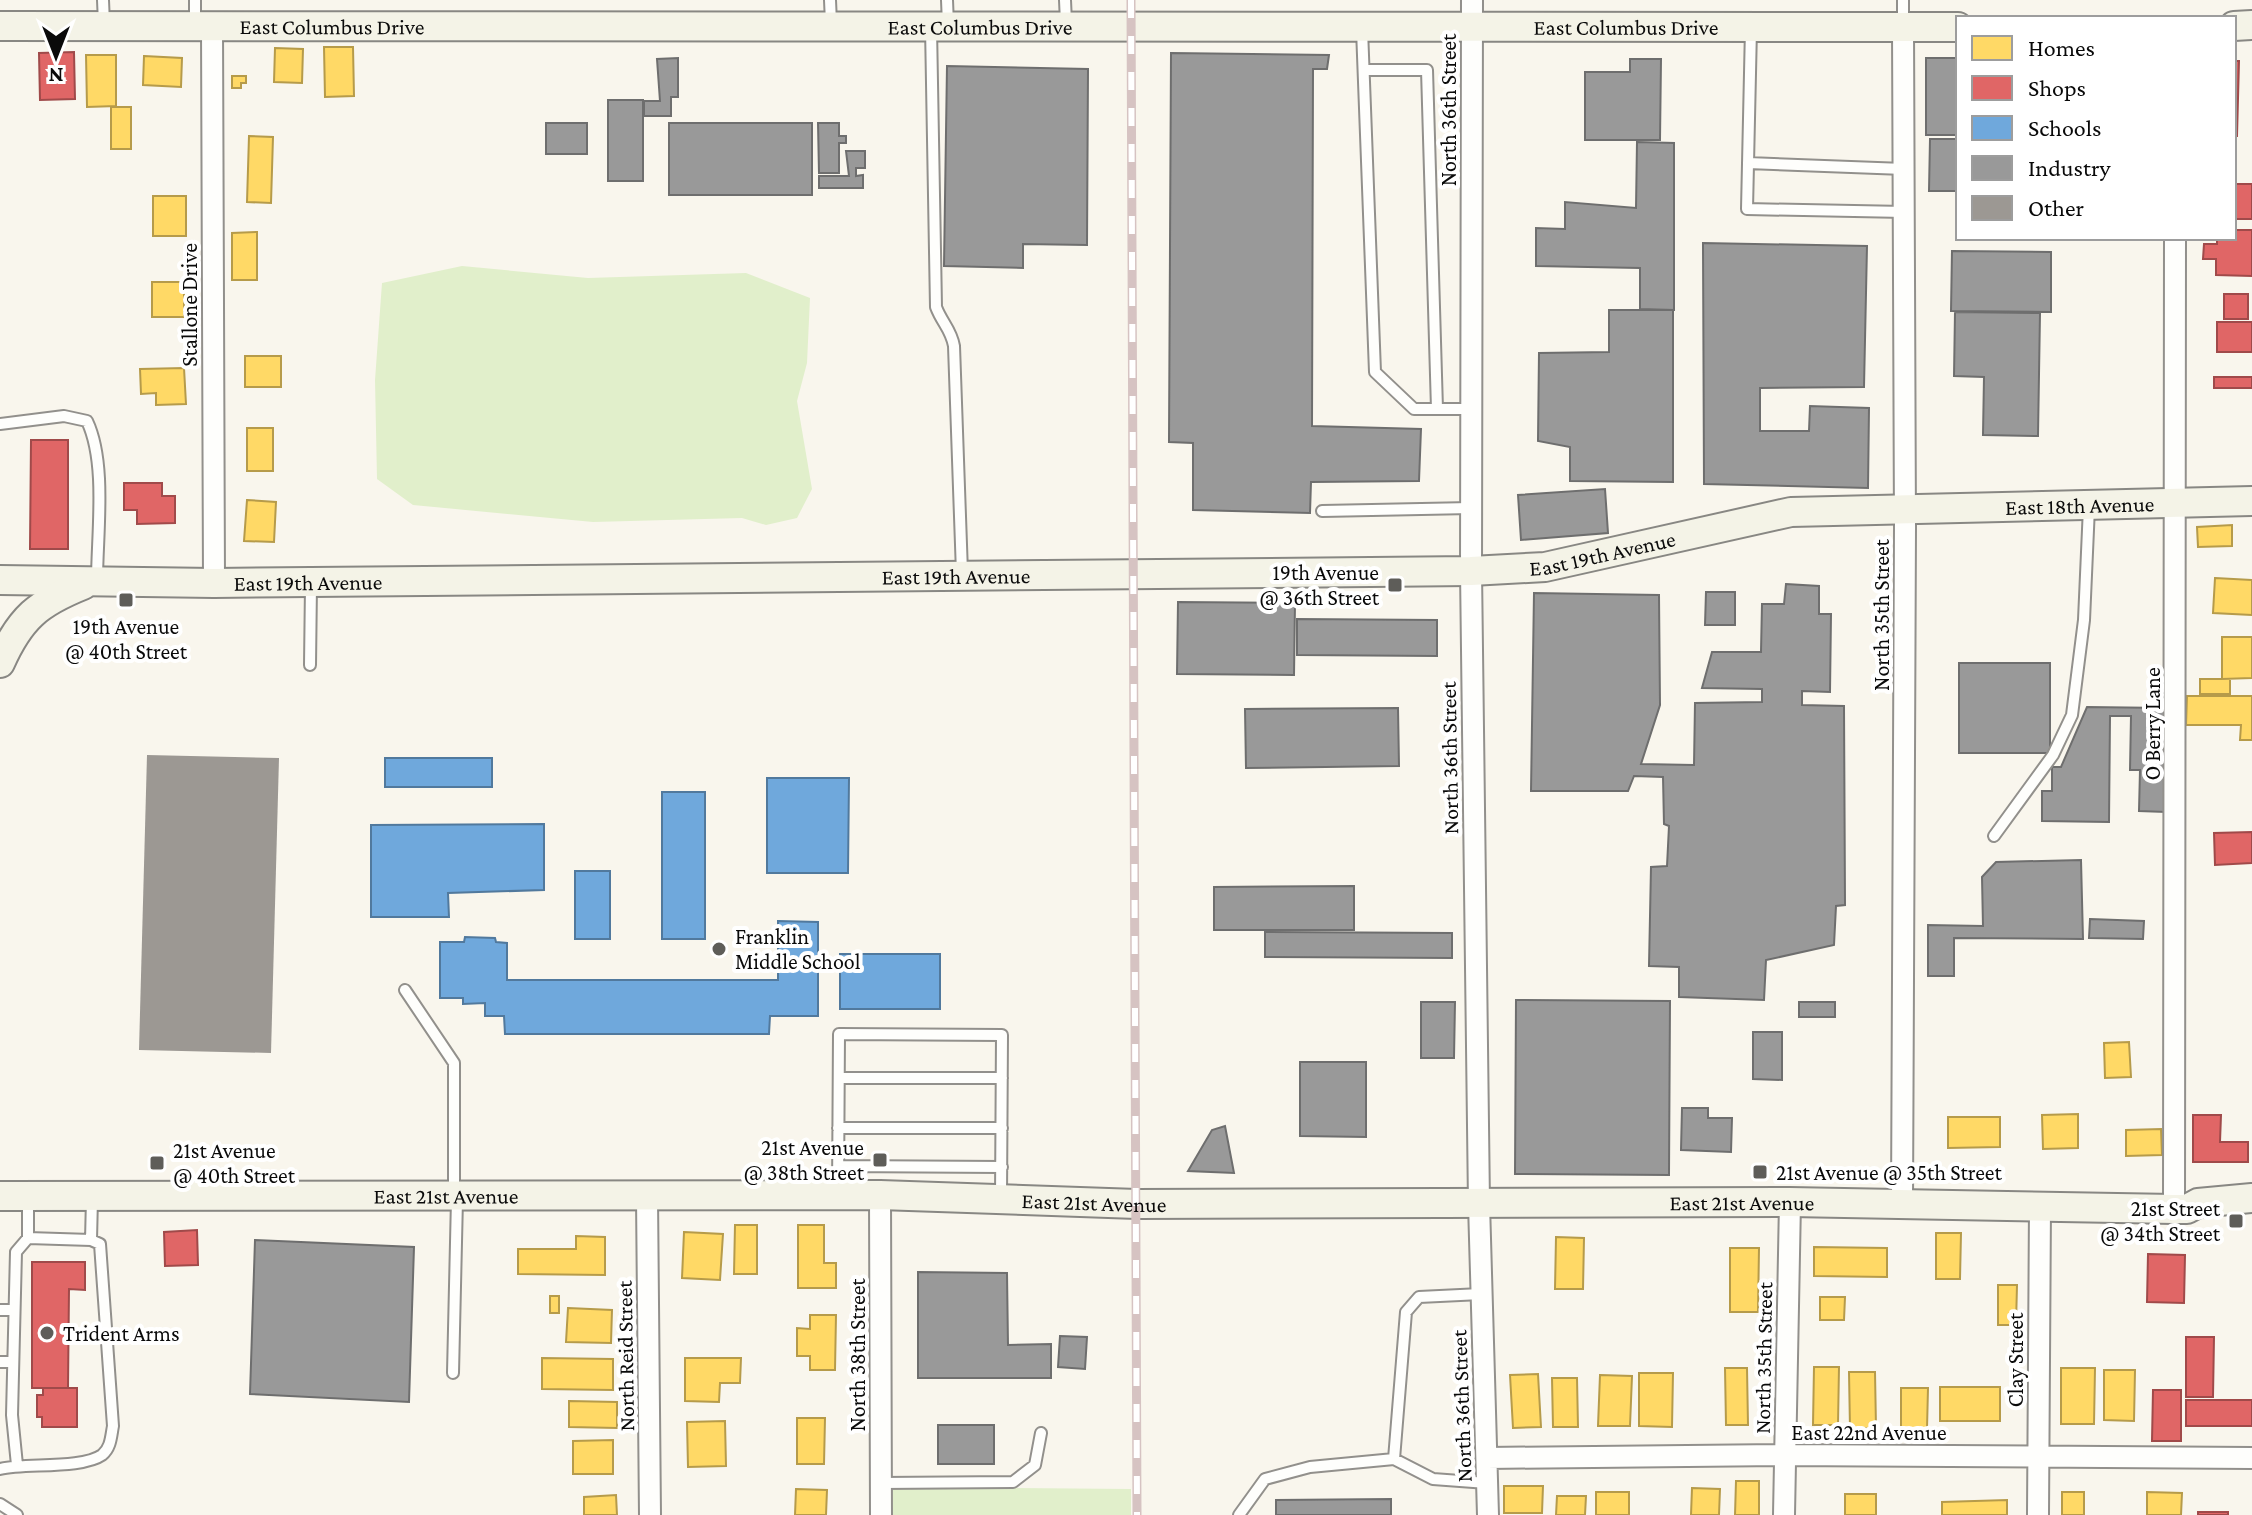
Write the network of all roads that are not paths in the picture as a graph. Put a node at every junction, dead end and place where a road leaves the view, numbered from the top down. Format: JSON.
{"nodes":[{"id":1,"x":1065,"y":12,"type":"edge"},
{"id":2,"x":1472,"y":12,"type":"edge"},
{"id":3,"x":103,"y":13,"type":"edge"},
{"id":4,"x":830,"y":13,"type":"edge"},
{"id":5,"x":1903,"y":13,"type":"edge"},
{"id":6,"x":201,"y":17,"type":"edge"},
{"id":7,"x":942,"y":17,"type":"edge"},
{"id":8,"x":1362,"y":24,"type":"junction"},
{"id":9,"x":0,"y":26,"type":"edge"},
{"id":10,"x":1751,"y":26,"type":"junction"},
{"id":11,"x":1956,"y":26,"type":"edge"},
{"id":12,"x":1364,"y":70,"type":"junction"},
{"id":13,"x":1748,"y":163,"type":"junction"},
{"id":14,"x":1904,"y":169,"type":"junction"},
{"id":15,"x":1905,"y":212,"type":"junction"},
{"id":16,"x":2175,"y":240,"type":"edge"},
{"id":17,"x":1437,"y":409,"type":"junction"},
{"id":18,"x":1471,"y":409,"type":"junction"},
{"id":19,"x":0,"y":424,"type":"edge"},
{"id":20,"x":2252,"y":501,"type":"edge"},
{"id":21,"x":2177,"y":502,"type":"junction"},
{"id":22,"x":1905,"y":506,"type":"junction"},
{"id":23,"x":2089,"y":507,"type":"junction"},
{"id":24,"x":1471,"y":508,"type":"junction"},
{"id":25,"x":1322,"y":511,"type":"dead end"},
{"id":26,"x":1471,"y":571,"type":"junction"},
{"id":27,"x":962,"y":578,"type":"junction"},
{"id":28,"x":0,"y":580,"type":"edge"},
{"id":29,"x":93,"y":582,"type":"junction"},
{"id":30,"x":214,"y":583,"type":"junction"},
{"id":31,"x":312,"y":583,"type":"junction"},
{"id":32,"x":0,"y":663,"type":"edge"},
{"id":33,"x":310,"y":665,"type":"dead end"},
{"id":34,"x":1994,"y":836,"type":"dead end"},
{"id":35,"x":405,"y":990,"type":"dead end"},
{"id":36,"x":839,"y":1078,"type":"junction"},
{"id":37,"x":1002,"y":1078,"type":"junction"},
{"id":38,"x":838,"y":1128,"type":"junction"},
{"id":39,"x":1002,"y":1128,"type":"junction"},
{"id":40,"x":838,"y":1166,"type":"junction"},
{"id":41,"x":1002,"y":1167,"type":"junction"},
{"id":42,"x":455,"y":1193,"type":"junction"},
{"id":43,"x":838,"y":1195,"type":"junction"},
{"id":44,"x":880,"y":1195,"type":"junction"},
{"id":45,"x":14,"y":1196,"type":"edge"},
{"id":46,"x":92,"y":1197,"type":"junction"},
{"id":47,"x":647,"y":1197,"type":"junction"},
{"id":48,"x":2252,"y":1198,"type":"edge"},
{"id":49,"x":1001,"y":1199,"type":"junction"},
{"id":50,"x":1790,"y":1202,"type":"junction"},
{"id":51,"x":1479,"y":1204,"type":"junction"},
{"id":52,"x":1902,"y":1204,"type":"junction"},
{"id":53,"x":2040,"y":1206,"type":"junction"},
{"id":54,"x":2181,"y":1209,"type":"junction"},
{"id":55,"x":2252,"y":1220,"type":"edge"},
{"id":56,"x":28,"y":1238,"type":"junction"},
{"id":57,"x":91,"y":1240,"type":"junction"},
{"id":58,"x":1481,"y":1294,"type":"junction"},
{"id":59,"x":0,"y":1310,"type":"edge"},
{"id":60,"x":14,"y":1310,"type":"junction"},
{"id":61,"x":0,"y":1362,"type":"edge"},
{"id":62,"x":12,"y":1362,"type":"junction"},
{"id":63,"x":453,"y":1373,"type":"dead end"},
{"id":64,"x":6,"y":1399,"type":"edge"},
{"id":65,"x":1041,"y":1433,"type":"dead end"},
{"id":66,"x":1784,"y":1455,"type":"junction"},
{"id":67,"x":2038,"y":1456,"type":"junction"},
{"id":68,"x":1487,"y":1458,"type":"junction"},
{"id":69,"x":2252,"y":1458,"type":"edge"},
{"id":70,"x":1394,"y":1459,"type":"junction"},
{"id":71,"x":17,"y":1465,"type":"junction"},
{"id":72,"x":0,"y":1469,"type":"edge"},
{"id":73,"x":881,"y":1483,"type":"junction"},
{"id":74,"x":1487,"y":1483,"type":"junction"},
{"id":75,"x":0,"y":1504,"type":"edge"},
{"id":76,"x":17,"y":1515,"type":"edge"},
{"id":77,"x":650,"y":1515,"type":"edge"},
{"id":78,"x":881,"y":1515,"type":"edge"},
{"id":79,"x":1239,"y":1515,"type":"edge"},
{"id":80,"x":1488,"y":1515,"type":"edge"},
{"id":81,"x":1784,"y":1515,"type":"edge"},
{"id":82,"x":2038,"y":1515,"type":"edge"}],
"edges":[{"from":1,"to":7,"type":"main road","name":"East Columbus Drive"},
{"from":1,"to":8,"type":"main road","name":"East Columbus Drive"},
{"from":2,"to":8,"type":"main road","name":"East Columbus Drive"},
{"from":2,"to":10,"type":"main road","name":"East Columbus Drive"},
{"from":2,"to":18,"type":"street","name":"North 36th Street"},
{"from":3,"to":6,"type":"main road","name":"East Columbus Drive"},
{"from":3,"to":9,"type":"main road","name":"East Columbus Drive"},
{"from":4,"to":6,"type":"main road","name":"East Columbus Drive"},
{"from":4,"to":7,"type":"main road","name":"East Columbus Drive"},
{"from":5,"to":10,"type":"main road","name":"East Columbus Drive"},
{"from":5,"to":11,"type":"main road","name":"East Columbus Drive"},
{"from":5,"to":14,"type":"street","name":"North 35th Street"},
{"from":6,"to":30,"type":"street","name":"Stallone Drive"},
{"from":7,"to":27,"type":"lane"},
{"from":8,"to":12,"type":"lane"},
{"from":10,"to":13,"type":"lane"},
{"from":12,"to":17,"type":"lane"},
{"from":12,"to":17,"type":"lane"},
{"from":13,"to":14,"type":"lane"},
{"from":13,"to":15,"type":"lane"},
{"from":14,"to":15,"type":"street","name":"North 35th Street"},
{"from":15,"to":22,"type":"street","name":"North 35th Street"},
{"from":16,"to":21,"type":"street","name":"O Berry Lane"},
{"from":17,"to":18,"type":"lane"},
{"from":18,"to":24,"type":"street","name":"North 36th Street"},
{"from":19,"to":29,"type":"lane"},
{"from":20,"to":21,"type":"main road","name":"East 18th Avenue"},
{"from":21,"to":23,"type":"main road","name":"East 18th Avenue"},
{"from":21,"to":54,"type":"street","name":"O Berry Lane"},
{"from":22,"to":23,"type":"main road","name":"East 18th Avenue"},
{"from":22,"to":26,"type":"main road","name":"East 19th Avenue"},
{"from":22,"to":52,"type":"street","name":"North 35th Street"},
{"from":23,"to":34,"type":"lane"},
{"from":24,"to":25,"type":"lane"},
{"from":24,"to":26,"type":"street","name":"North 36th Street"},
{"from":26,"to":27,"type":"main road","name":"East 19th Avenue"},
{"from":26,"to":51,"type":"street","name":"North 36th Street"},
{"from":27,"to":31,"type":"main road","name":"East 19th Avenue"},
{"from":28,"to":29,"type":"main road","name":"East 19th Avenue"},
{"from":29,"to":30,"type":"main road","name":"East 19th Avenue"},
{"from":29,"to":32,"type":"main road"},
{"from":30,"to":31,"type":"main road","name":"East 19th Avenue"},
{"from":31,"to":33,"type":"lane"},
{"from":35,"to":42,"type":"lane"},
{"from":36,"to":37,"type":"lane"},
{"from":36,"to":37,"type":"lane"},
{"from":36,"to":38,"type":"lane"},
{"from":37,"to":39,"type":"lane"},
{"from":38,"to":39,"type":"lane"},
{"from":38,"to":40,"type":"lane"},
{"from":39,"to":41,"type":"lane"},
{"from":40,"to":41,"type":"lane"},
{"from":40,"to":43,"type":"lane"},
{"from":41,"to":49,"type":"lane"},
{"from":42,"to":46,"type":"main road","name":"East 21st Avenue"},
{"from":42,"to":47,"type":"main road","name":"East 21st Avenue"},
{"from":42,"to":63,"type":"lane"},
{"from":43,"to":44,"type":"main road","name":"East 21st Avenue"},
{"from":43,"to":47,"type":"main road","name":"East 21st Avenue"},
{"from":44,"to":49,"type":"main road","name":"East 21st Avenue"},
{"from":44,"to":73,"type":"street","name":"North 38th Street"},
{"from":45,"to":46,"type":"main road","name":"East 21st Avenue"},
{"from":45,"to":56,"type":"lane"},
{"from":46,"to":57,"type":"lane"},
{"from":47,"to":77,"type":"street","name":"North Reid Street"},
{"from":48,"to":54,"type":"main road","name":"East 21st Avenue"},
{"from":49,"to":51,"type":"main road","name":"East 21st Avenue"},
{"from":50,"to":51,"type":"main road","name":"East 21st Avenue"},
{"from":50,"to":52,"type":"main road","name":"East 21st Avenue"},
{"from":50,"to":66,"type":"street","name":"North 35th Street"},
{"from":51,"to":58,"type":"street","name":"North 36th Street"},
{"from":52,"to":53,"type":"main road","name":"East 21st Avenue"},
{"from":53,"to":54,"type":"main road","name":"East 21st Avenue"},
{"from":53,"to":67,"type":"street","name":"Clay Street"},
{"from":54,"to":55,"type":"main road","name":"East 21st Avenue"},
{"from":56,"to":57,"type":"lane"},
{"from":56,"to":60,"type":"lane"},
{"from":57,"to":71,"type":"lane"},
{"from":58,"to":68,"type":"street","name":"North 36th Street"},
{"from":58,"to":70,"type":"lane"},
{"from":59,"to":60,"type":"lane"},
{"from":60,"to":62,"type":"lane"},
{"from":61,"to":62,"type":"lane"},
{"from":62,"to":64,"type":"lane"},
{"from":64,"to":71,"type":"lane"},
{"from":65,"to":73,"type":"lane"},
{"from":66,"to":67,"type":"street","name":"East 22nd Avenue"},
{"from":66,"to":68,"type":"street","name":"East 22nd Avenue"},
{"from":66,"to":81,"type":"street","name":"North 35th Street"},
{"from":67,"to":69,"type":"street","name":"East 22nd Avenue"},
{"from":67,"to":82,"type":"street","name":"Clay Street"},
{"from":68,"to":74,"type":"street","name":"North 36th Street"},
{"from":70,"to":74,"type":"lane"},
{"from":70,"to":79,"type":"lane"},
{"from":71,"to":72,"type":"lane"},
{"from":73,"to":78,"type":"street","name":"North 38th Street"},
{"from":74,"to":80,"type":"street","name":"North 36th Street"},
{"from":75,"to":76,"type":"lane"}]}
